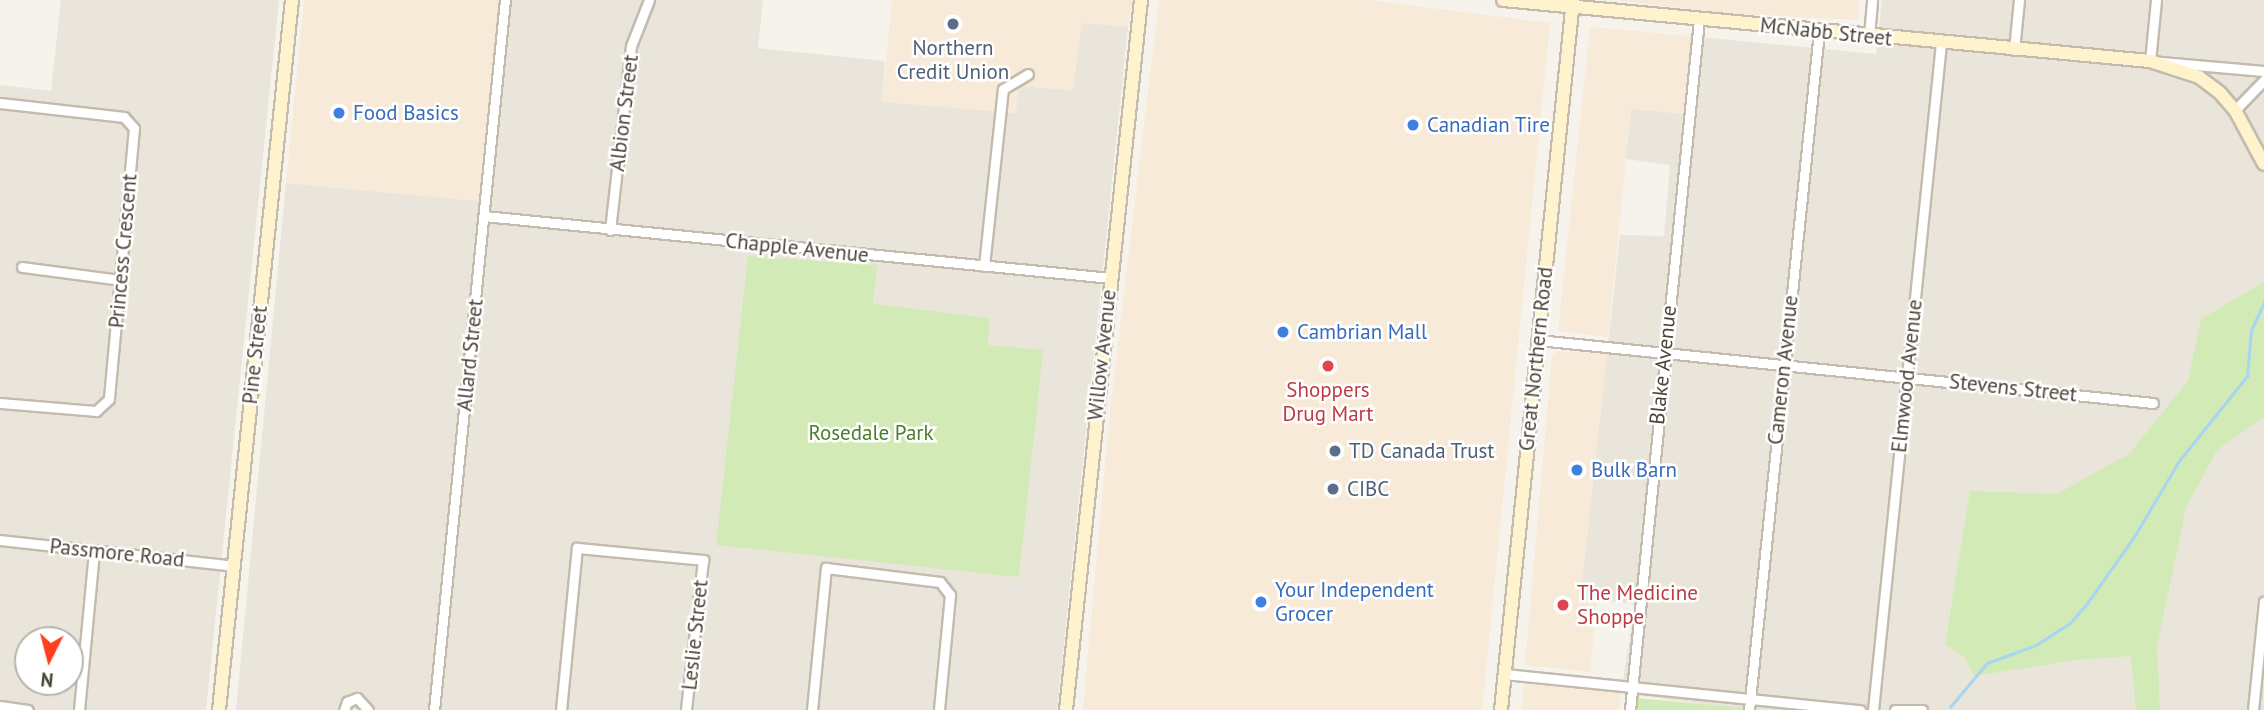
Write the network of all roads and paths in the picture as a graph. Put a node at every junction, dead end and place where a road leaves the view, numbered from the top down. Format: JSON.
{"nodes":[{"id":1,"x":292,"y":0,"type":"edge"},
{"id":2,"x":505,"y":0,"type":"edge"},
{"id":3,"x":649,"y":0,"type":"edge"},
{"id":4,"x":1141,"y":0,"type":"edge"},
{"id":5,"x":1503,"y":0,"type":"edge"},
{"id":6,"x":1872,"y":0,"type":"edge"},
{"id":7,"x":2019,"y":0,"type":"edge"},
{"id":8,"x":2156,"y":0,"type":"edge"},
{"id":9,"x":1521,"y":1,"type":"edge"},
{"id":10,"x":1573,"y":4,"type":"edge"},
{"id":11,"x":1699,"y":20,"type":"junction"},
{"id":12,"x":1819,"y":31,"type":"junction"},
{"id":13,"x":1869,"y":36,"type":"junction"},
{"id":14,"x":1941,"y":43,"type":"junction"},
{"id":15,"x":2014,"y":50,"type":"junction"},
{"id":16,"x":2150,"y":61,"type":"junction"},
{"id":17,"x":2264,"y":71,"type":"edge"},
{"id":18,"x":1028,"y":74,"type":"dead end"},
{"id":19,"x":2264,"y":80,"type":"edge"},
{"id":20,"x":0,"y":103,"type":"edge"},
{"id":21,"x":2235,"y":110,"type":"junction"},
{"id":22,"x":2264,"y":164,"type":"edge"},
{"id":23,"x":484,"y":216,"type":"junction"},
{"id":24,"x":610,"y":230,"type":"junction"},
{"id":25,"x":984,"y":266,"type":"junction"},
{"id":26,"x":22,"y":267,"type":"dead end"},
{"id":27,"x":1111,"y":278,"type":"junction"},
{"id":28,"x":121,"y":280,"type":"junction"},
{"id":29,"x":1538,"y":340,"type":"junction"},
{"id":30,"x":1664,"y":353,"type":"junction"},
{"id":31,"x":1783,"y":365,"type":"junction"},
{"id":32,"x":1907,"y":377,"type":"junction"},
{"id":33,"x":0,"y":403,"type":"edge"},
{"id":34,"x":2153,"y":403,"type":"dead end"},
{"id":35,"x":0,"y":540,"type":"edge"},
{"id":36,"x":94,"y":551,"type":"junction"},
{"id":37,"x":234,"y":566,"type":"junction"},
{"id":38,"x":2264,"y":602,"type":"edge"},
{"id":39,"x":1504,"y":674,"type":"junction"},
{"id":40,"x":1632,"y":687,"type":"junction"},
{"id":41,"x":1749,"y":705,"type":"edge"},
{"id":42,"x":0,"y":706,"type":"edge"},
{"id":43,"x":29,"y":710,"type":"edge"},
{"id":44,"x":79,"y":710,"type":"edge"},
{"id":45,"x":219,"y":710,"type":"edge"},
{"id":46,"x":344,"y":710,"type":"edge"},
{"id":47,"x":368,"y":710,"type":"edge"},
{"id":48,"x":434,"y":710,"type":"edge"},
{"id":49,"x":561,"y":710,"type":"edge"},
{"id":50,"x":687,"y":710,"type":"edge"},
{"id":51,"x":812,"y":710,"type":"edge"},
{"id":52,"x":939,"y":710,"type":"edge"},
{"id":53,"x":1066,"y":710,"type":"edge"},
{"id":54,"x":1501,"y":710,"type":"edge"},
{"id":55,"x":1630,"y":710,"type":"edge"},
{"id":56,"x":1860,"y":710,"type":"edge"},
{"id":57,"x":1873,"y":710,"type":"edge"},
{"id":58,"x":1895,"y":710,"type":"edge"},
{"id":59,"x":1922,"y":710,"type":"edge"},
{"id":60,"x":2253,"y":710,"type":"edge"}],
"edges":[{"from":1,"to":37,"type":"main road","name":"Pine Street"},
{"from":2,"to":23,"type":"street","name":"Allard Street"},
{"from":3,"to":24,"type":"street","name":"Albion Street"},
{"from":4,"to":27,"type":"main road","name":"Willow Avenue"},
{"from":5,"to":9,"type":"main road","name":"McNabb Street"},
{"from":6,"to":13,"type":"street"},
{"from":7,"to":15,"type":"street"},
{"from":8,"to":16,"type":"street"},
{"from":9,"to":10,"type":"main road","name":"McNabb Street"},
{"from":10,"to":11,"type":"main road","name":"McNabb Street"},
{"from":10,"to":29,"type":"main road","name":"Great Northern Road"},
{"from":11,"to":12,"type":"main road","name":"McNabb Street"},
{"from":11,"to":30,"type":"street","name":"Blake Avenue"},
{"from":12,"to":13,"type":"main road","name":"McNabb Street"},
{"from":12,"to":31,"type":"street","name":"Cameron Avenue"},
{"from":13,"to":14,"type":"main road","name":"McNabb Street"},
{"from":14,"to":15,"type":"main road","name":"McNabb Street"},
{"from":14,"to":32,"type":"street","name":"Elmwood Avenue"},
{"from":15,"to":16,"type":"main road","name":"McNabb Street"},
{"from":16,"to":17,"type":"street","name":"McNabb Street"},
{"from":16,"to":21,"type":"main road","name":"McNabb Street"},
{"from":18,"to":25,"type":"street"},
{"from":19,"to":21,"type":"street"},
{"from":20,"to":28,"type":"street","name":"Princess Crescent"},
{"from":21,"to":22,"type":"main road","name":"McNabb Street"},
{"from":23,"to":24,"type":"street","name":"Chapple Avenue"},
{"from":23,"to":48,"type":"street","name":"Allard Street"},
{"from":24,"to":25,"type":"street","name":"Chapple Avenue"},
{"from":25,"to":27,"type":"street","name":"Chapple Avenue"},
{"from":26,"to":28,"type":"street"},
{"from":27,"to":53,"type":"main road","name":"Willow Avenue"},
{"from":28,"to":33,"type":"street","name":"Princess Crescent"},
{"from":29,"to":30,"type":"street","name":"Stevens Street"},
{"from":29,"to":39,"type":"main road","name":"Great Northern Road"},
{"from":30,"to":31,"type":"street","name":"Stevens Street"},
{"from":30,"to":40,"type":"street","name":"Blake Avenue"},
{"from":31,"to":32,"type":"street","name":"Stevens Street"},
{"from":31,"to":41,"type":"street","name":"Cameron Avenue"},
{"from":32,"to":34,"type":"street","name":"Stevens Street"},
{"from":32,"to":57,"type":"street","name":"Elmwood Avenue"},
{"from":35,"to":36,"type":"street","name":"Passmore Road"},
{"from":36,"to":37,"type":"street","name":"Passmore Road"},
{"from":36,"to":44,"type":"street"},
{"from":37,"to":45,"type":"main road","name":"Pine Street"},
{"from":38,"to":60,"type":"street"},
{"from":39,"to":40,"type":"street"},
{"from":39,"to":54,"type":"main road","name":"Great Northern Road"},
{"from":40,"to":41,"type":"street"},
{"from":40,"to":55,"type":"street","name":"Blake Avenue"},
{"from":41,"to":56,"type":"street"},
{"from":42,"to":43,"type":"street"},
{"from":46,"to":47,"type":"street"},
{"from":49,"to":50,"type":"street","name":"Leslie Street"},
{"from":51,"to":52,"type":"street"},
{"from":58,"to":59,"type":"street"}]}
